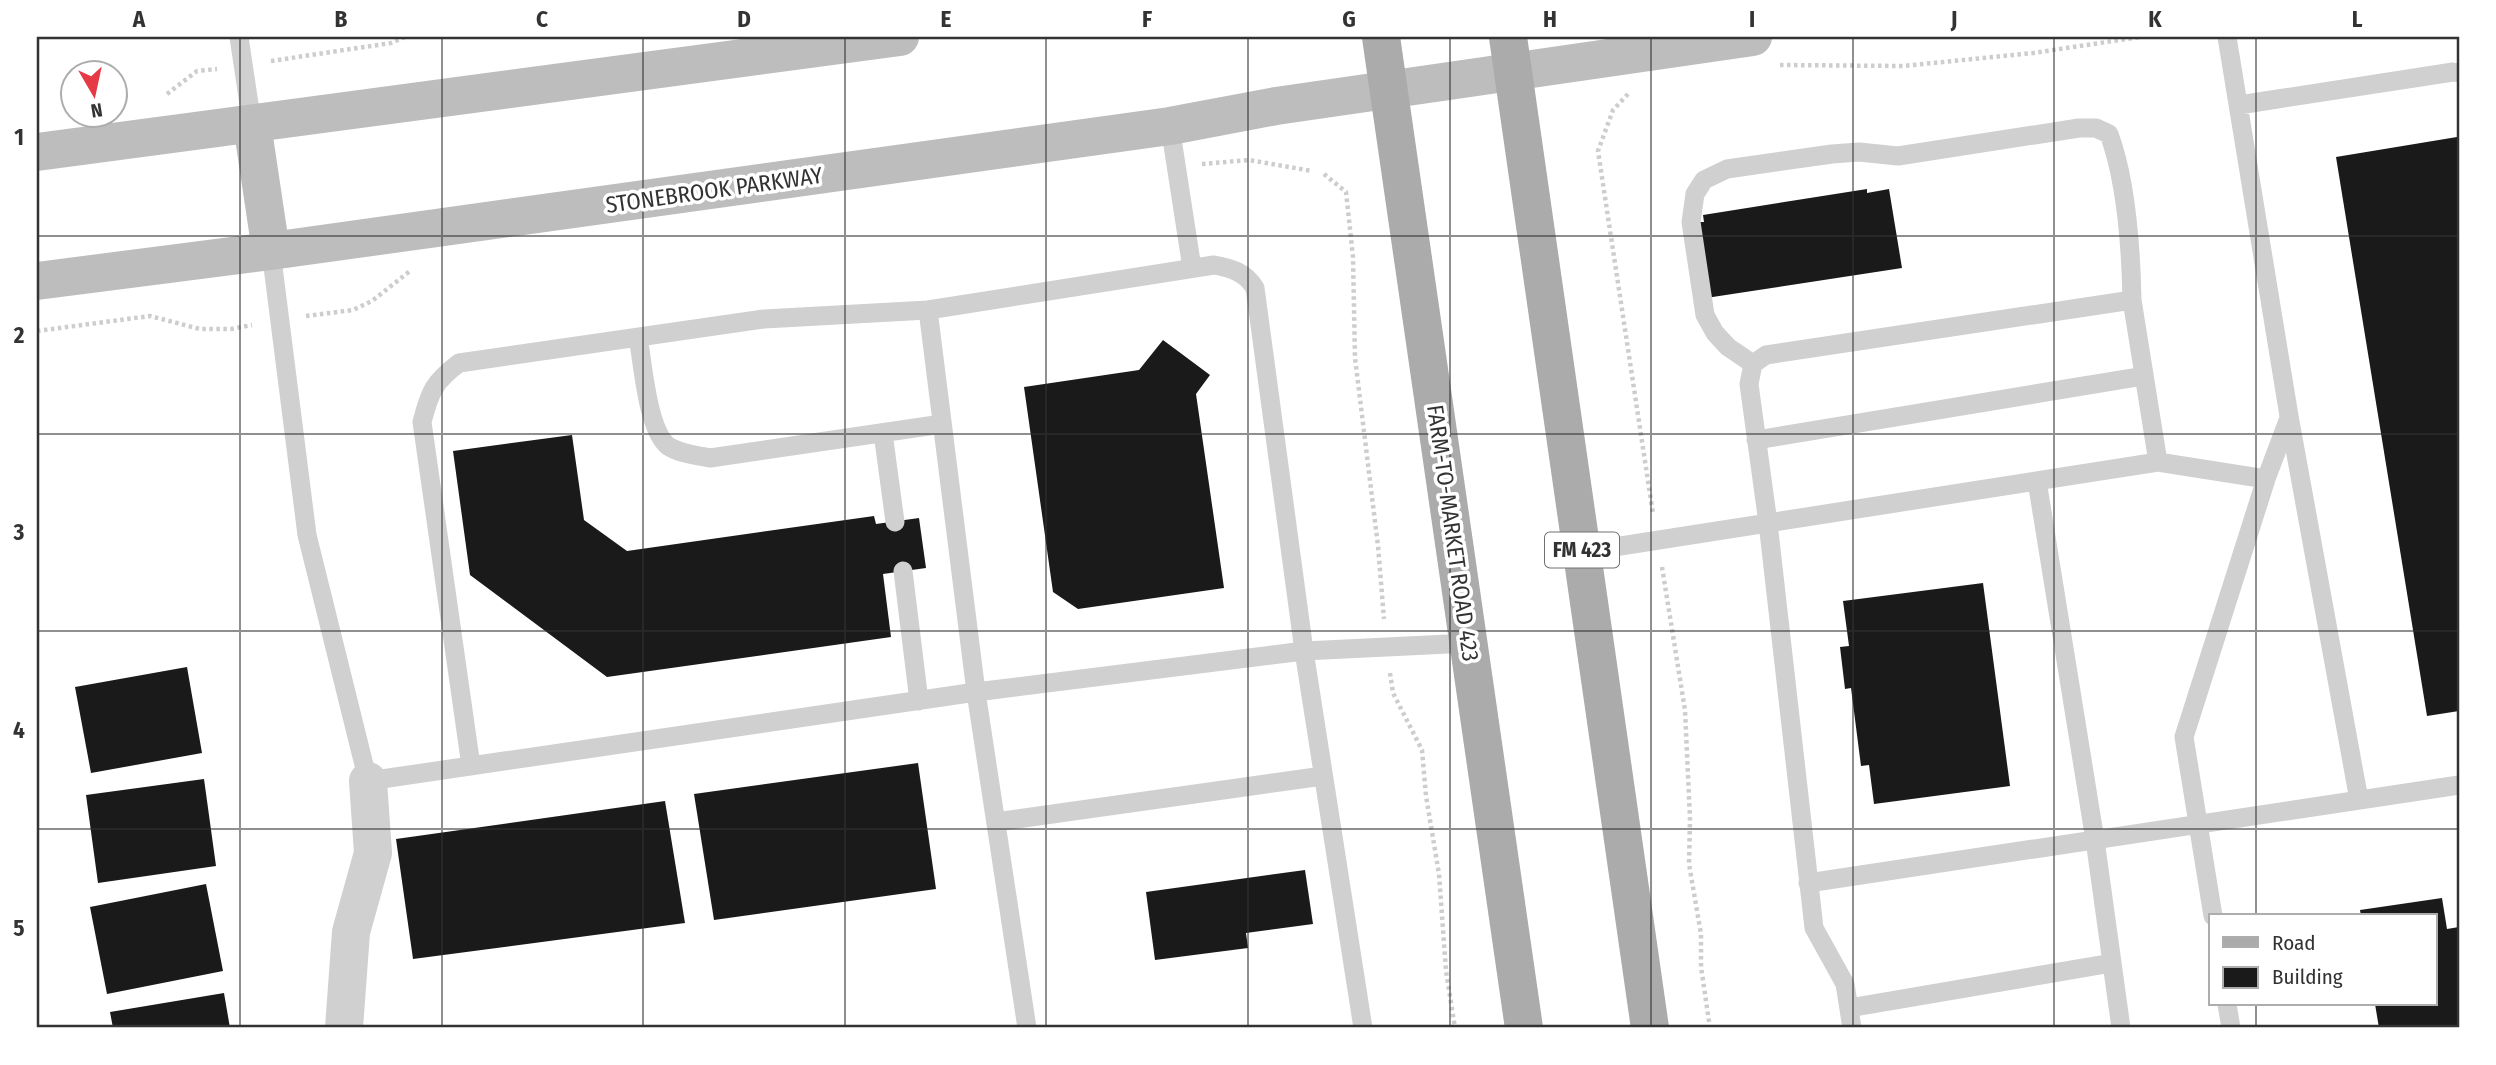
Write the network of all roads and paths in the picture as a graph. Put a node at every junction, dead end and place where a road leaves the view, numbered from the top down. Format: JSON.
{"nodes":[{"id":1,"x":239,"y":37,"type":"edge"},
{"id":2,"x":900,"y":37,"type":"edge"},
{"id":3,"x":1381,"y":37,"type":"edge"},
{"id":4,"x":2140,"y":37,"type":"edge"},
{"id":5,"x":2227,"y":37,"type":"edge"},
{"id":6,"x":829,"y":42,"type":"edge"},
{"id":7,"x":1765,"y":51,"type":"edge"},
{"id":8,"x":1510,"y":54,"type":"edge"},
{"id":9,"x":2459,"y":73,"type":"edge"},
{"id":10,"x":1389,"y":90,"type":"junction"},
{"id":11,"x":1636,"y":90,"type":"dead end"},
{"id":12,"x":2239,"y":105,"type":"junction"},
{"id":13,"x":1613,"y":110,"type":"dead end"},
{"id":14,"x":252,"y":124,"type":"junction"},
{"id":15,"x":1170,"y":126,"type":"junction"},
{"id":16,"x":37,"y":152,"type":"edge"},
{"id":17,"x":1176,"y":167,"type":"junction"},
{"id":18,"x":1312,"y":171,"type":"dead end"},
{"id":19,"x":1324,"y":174,"type":"dead end"},
{"id":20,"x":271,"y":251,"type":"junction"},
{"id":21,"x":414,"y":268,"type":"dead end"},
{"id":22,"x":1192,"y":268,"type":"junction"},
{"id":23,"x":37,"y":281,"type":"edge"},
{"id":24,"x":2132,"y":300,"type":"junction"},
{"id":25,"x":928,"y":310,"type":"junction"},
{"id":26,"x":280,"y":320,"type":"junction"},
{"id":27,"x":37,"y":331,"type":"edge"},
{"id":28,"x":638,"y":337,"type":"junction"},
{"id":29,"x":1753,"y":364,"type":"junction"},
{"id":30,"x":2144,"y":376,"type":"junction"},
{"id":31,"x":2289,"y":416,"type":"junction"},
{"id":32,"x":942,"y":424,"type":"junction"},
{"id":33,"x":883,"y":433,"type":"junction"},
{"id":34,"x":1756,"y":440,"type":"junction"},
{"id":35,"x":2158,"y":462,"type":"junction"},
{"id":36,"x":2266,"y":479,"type":"junction"},
{"id":37,"x":2037,"y":481,"type":"junction"},
{"id":38,"x":895,"y":522,"type":"dead end"},
{"id":39,"x":1768,"y":523,"type":"junction"},
{"id":40,"x":1582,"y":552,"type":"junction"},
{"id":41,"x":902,"y":570,"type":"dead end"},
{"id":42,"x":1469,"y":643,"type":"junction"},
{"id":43,"x":1386,"y":647,"type":"junction"},
{"id":44,"x":1304,"y":651,"type":"junction"},
{"id":45,"x":976,"y":692,"type":"junction"},
{"id":46,"x":919,"y":701,"type":"junction"},
{"id":47,"x":471,"y":766,"type":"junction"},
{"id":48,"x":1324,"y":776,"type":"junction"},
{"id":49,"x":368,"y":781,"type":"junction"},
{"id":50,"x":2459,"y":785,"type":"edge"},
{"id":51,"x":2358,"y":800,"type":"junction"},
{"id":52,"x":996,"y":821,"type":"junction"},
{"id":53,"x":2199,"y":824,"type":"junction"},
{"id":54,"x":2095,"y":840,"type":"junction"},
{"id":55,"x":1808,"y":883,"type":"junction"},
{"id":56,"x":2213,"y":914,"type":"edge"},
{"id":57,"x":2112,"y":963,"type":"junction"},
{"id":58,"x":2227,"y":1006,"type":"edge"},
{"id":59,"x":1849,"y":1008,"type":"junction"},
{"id":60,"x":344,"y":1028,"type":"edge"},
{"id":61,"x":1027,"y":1028,"type":"edge"},
{"id":62,"x":1363,"y":1028,"type":"edge"},
{"id":63,"x":1455,"y":1028,"type":"edge"},
{"id":64,"x":1524,"y":1028,"type":"edge"},
{"id":65,"x":1650,"y":1028,"type":"edge"},
{"id":66,"x":1852,"y":1028,"type":"edge"},
{"id":67,"x":2121,"y":1028,"type":"edge"},
{"id":68,"x":2231,"y":1028,"type":"edge"}],
"edges":[{"from":1,"to":14,"type":"lane"},
{"from":2,"to":6,"type":"main road"},
{"from":3,"to":10,"type":"main road","name":"FARM-TO-MARKET ROAD 423"},
{"from":4,"to":7,"type":"path"},
{"from":5,"to":12,"type":"lane"},
{"from":6,"to":14,"type":"main road"},
{"from":7,"to":8,"type":"main road","name":"STONEBROOK PARKWAY"},
{"from":8,"to":10,"type":"main road","name":"STONEBROOK PARKWAY"},
{"from":8,"to":40,"type":"main road","number":"FM 423"},
{"from":9,"to":12,"type":"lane"},
{"from":10,"to":15,"type":"main road","name":"STONEBROOK PARKWAY"},
{"from":10,"to":42,"type":"main road","name":"FARM-TO-MARKET ROAD 423"},
{"from":11,"to":13,"type":"path"},
{"from":12,"to":31,"type":"lane"},
{"from":14,"to":16,"type":"main road"},
{"from":14,"to":20,"type":"main road"},
{"from":15,"to":17,"type":"lane"},
{"from":15,"to":20,"type":"main road","name":"STONEBROOK PARKWAY"},
{"from":17,"to":18,"type":"path"},
{"from":17,"to":22,"type":"lane"},
{"from":19,"to":43,"type":"path"},
{"from":20,"to":23,"type":"main road","name":"STONEBROOK PARKWAY"},
{"from":20,"to":26,"type":"lane"},
{"from":21,"to":26,"type":"path"},
{"from":22,"to":25,"type":"lane"},
{"from":22,"to":44,"type":"lane"},
{"from":24,"to":29,"type":"lane"},
{"from":24,"to":29,"type":"lane"},
{"from":24,"to":30,"type":"lane"},
{"from":25,"to":28,"type":"lane"},
{"from":25,"to":32,"type":"lane"},
{"from":26,"to":27,"type":"path"},
{"from":26,"to":49,"type":"lane"},
{"from":28,"to":33,"type":"lane"},
{"from":28,"to":47,"type":"lane"},
{"from":29,"to":34,"type":"lane"},
{"from":30,"to":34,"type":"lane"},
{"from":30,"to":35,"type":"lane"},
{"from":31,"to":36,"type":"lane"},
{"from":31,"to":51,"type":"lane"},
{"from":32,"to":33,"type":"lane"},
{"from":32,"to":45,"type":"lane"},
{"from":33,"to":38,"type":"lane"},
{"from":34,"to":39,"type":"lane"},
{"from":35,"to":36,"type":"lane"},
{"from":35,"to":37,"type":"lane"},
{"from":36,"to":53,"type":"lane"},
{"from":37,"to":39,"type":"lane"},
{"from":37,"to":54,"type":"lane"},
{"from":39,"to":40,"type":"lane"},
{"from":39,"to":55,"type":"lane"},
{"from":40,"to":65,"type":"main road","number":"FM 423"},
{"from":41,"to":46,"type":"lane"},
{"from":42,"to":43,"type":"lane"},
{"from":42,"to":64,"type":"main road","name":"FARM-TO-MARKET ROAD 423"},
{"from":43,"to":44,"type":"lane"},
{"from":43,"to":63,"type":"path"},
{"from":44,"to":45,"type":"lane"},
{"from":44,"to":48,"type":"lane"},
{"from":45,"to":46,"type":"lane"},
{"from":45,"to":52,"type":"lane"},
{"from":46,"to":47,"type":"lane"},
{"from":47,"to":49,"type":"lane"},
{"from":48,"to":52,"type":"lane"},
{"from":48,"to":62,"type":"lane"},
{"from":49,"to":60,"type":"street"},
{"from":50,"to":51,"type":"lane"},
{"from":51,"to":53,"type":"lane"},
{"from":52,"to":61,"type":"lane"},
{"from":53,"to":54,"type":"lane"},
{"from":53,"to":56,"type":"lane"},
{"from":54,"to":55,"type":"lane"},
{"from":54,"to":57,"type":"lane"},
{"from":55,"to":59,"type":"lane"},
{"from":57,"to":59,"type":"lane"},
{"from":57,"to":67,"type":"lane"},
{"from":58,"to":68,"type":"lane"},
{"from":59,"to":66,"type":"lane"}]}
